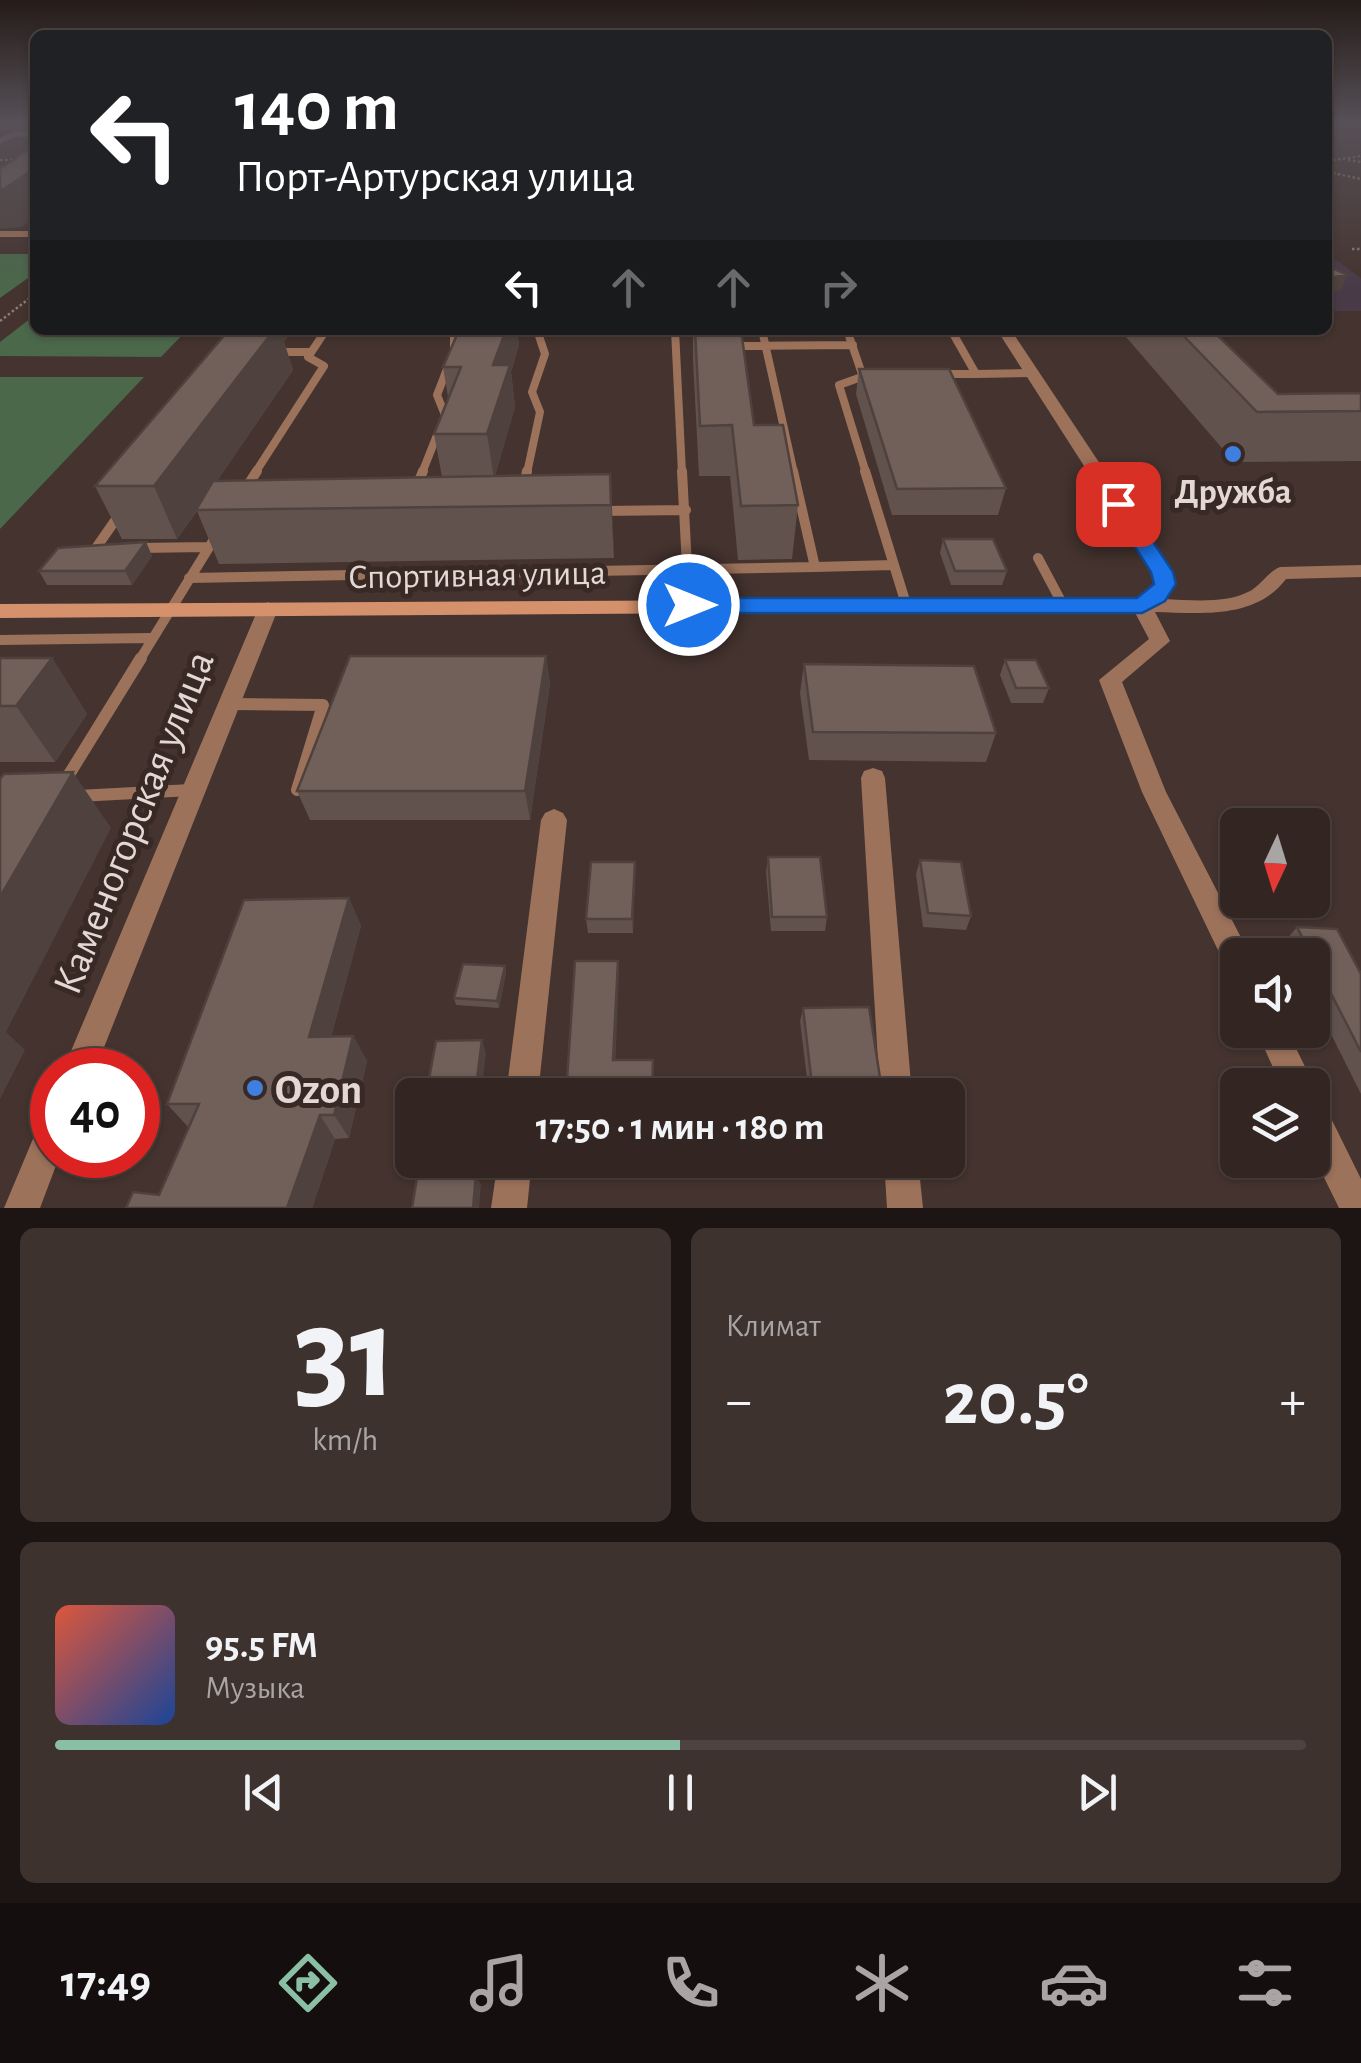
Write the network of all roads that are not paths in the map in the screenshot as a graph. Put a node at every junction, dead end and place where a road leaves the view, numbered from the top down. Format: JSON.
{"nodes":[{"id":1,"x":30,"y":230,"type":"edge"},
{"id":2,"x":0,"y":234,"type":"edge"},
{"id":3,"x":23,"y":234,"type":"junction"},
{"id":4,"x":30,"y":234,"type":"edge"},
{"id":5,"x":323,"y":335,"type":"edge"},
{"id":6,"x":454,"y":335,"type":"edge"},
{"id":7,"x":539,"y":335,"type":"edge"},
{"id":8,"x":676,"y":335,"type":"edge"},
{"id":9,"x":763,"y":335,"type":"edge"},
{"id":10,"x":850,"y":335,"type":"edge"},
{"id":11,"x":954,"y":335,"type":"edge"},
{"id":12,"x":1007,"y":335,"type":"edge"},
{"id":13,"x":853,"y":345,"type":"junction"},
{"id":14,"x":677,"y":346,"type":"junction"},
{"id":15,"x":695,"y":346,"type":"edge"},
{"id":16,"x":730,"y":346,"type":"edge"},
{"id":17,"x":766,"y":346,"type":"junction"},
{"id":18,"x":274,"y":352,"type":"edge"},
{"id":19,"x":312,"y":352,"type":"junction"},
{"id":20,"x":1032,"y":373,"type":"junction"},
{"id":21,"x":862,"y":374,"type":"junction"},
{"id":22,"x":880,"y":374,"type":"edge"},
{"id":23,"x":919,"y":374,"type":"edge"},
{"id":24,"x":976,"y":374,"type":"junction"},
{"id":25,"x":522,"y":496,"type":"edge"},
{"id":26,"x":412,"y":498,"type":"edge"},
{"id":27,"x":238,"y":500,"type":"edge"},
{"id":28,"x":128,"y":503,"type":"edge"},
{"id":29,"x":686,"y":510,"type":"junction"},
{"id":30,"x":593,"y":512,"type":"edge"},
{"id":31,"x":218,"y":532,"type":"edge"},
{"id":32,"x":114,"y":548,"type":"edge"},
{"id":33,"x":133,"y":548,"type":"edge"},
{"id":34,"x":208,"y":548,"type":"junction"},
{"id":35,"x":1038,"y":558,"type":"dead end"},
{"id":36,"x":893,"y":566,"type":"junction"},
{"id":37,"x":814,"y":567,"type":"junction"},
{"id":38,"x":688,"y":570,"type":"junction"},
{"id":39,"x":1361,"y":571,"type":"edge"},
{"id":40,"x":189,"y":578,"type":"junction"},
{"id":41,"x":906,"y":604,"type":"junction"},
{"id":42,"x":689,"y":605,"type":"junction"},
{"id":43,"x":1063,"y":605,"type":"junction"},
{"id":44,"x":1142,"y":605,"type":"junction"},
{"id":45,"x":268,"y":609,"type":"junction"},
{"id":46,"x":0,"y":610,"type":"edge"},
{"id":47,"x":168,"y":610,"type":"junction"},
{"id":48,"x":150,"y":638,"type":"junction"},
{"id":49,"x":0,"y":640,"type":"edge"},
{"id":50,"x":230,"y":704,"type":"junction"},
{"id":51,"x":873,"y":778,"type":"dead end"},
{"id":52,"x":194,"y":790,"type":"junction"},
{"id":53,"x":297,"y":790,"type":"edge"},
{"id":54,"x":554,"y":820,"type":"dead end"},
{"id":55,"x":1226,"y":938,"type":"edge"},
{"id":56,"x":88,"y":1048,"type":"edge"},
{"id":57,"x":524,"y":1078,"type":"edge"},
{"id":58,"x":895,"y":1078,"type":"edge"},
{"id":59,"x":1330,"y":1152,"type":"edge"},
{"id":60,"x":34,"y":1178,"type":"edge"},
{"id":61,"x":513,"y":1178,"type":"edge"},
{"id":62,"x":902,"y":1178,"type":"edge"},
{"id":63,"x":22,"y":1208,"type":"edge"},
{"id":64,"x":509,"y":1208,"type":"edge"},
{"id":65,"x":905,"y":1208,"type":"edge"},
{"id":66,"x":1358,"y":1208,"type":"edge"}],
"edges":[{"from":1,"to":3,"type":"lane"},
{"from":2,"to":3,"type":"lane"},
{"from":3,"to":4,"type":"lane"},
{"from":5,"to":19,"type":"lane"},
{"from":6,"to":26,"type":"lane"},
{"from":7,"to":25,"type":"lane"},
{"from":8,"to":14,"type":"lane"},
{"from":9,"to":17,"type":"lane"},
{"from":10,"to":13,"type":"lane"},
{"from":11,"to":24,"type":"lane"},
{"from":12,"to":20,"type":"street"},
{"from":13,"to":17,"type":"lane"},
{"from":13,"to":21,"type":"lane"},
{"from":14,"to":15,"type":"lane"},
{"from":14,"to":29,"type":"lane"},
{"from":16,"to":17,"type":"lane"},
{"from":17,"to":37,"type":"lane"},
{"from":18,"to":19,"type":"lane"},
{"from":19,"to":27,"type":"lane"},
{"from":20,"to":24,"type":"lane"},
{"from":20,"to":44,"type":"street"},
{"from":21,"to":22,"type":"lane"},
{"from":21,"to":36,"type":"lane"},
{"from":23,"to":24,"type":"lane"},
{"from":28,"to":32,"type":"lane"},
{"from":29,"to":30,"type":"lane"},
{"from":29,"to":38,"type":"lane"},
{"from":31,"to":34,"type":"lane"},
{"from":33,"to":34,"type":"lane"},
{"from":34,"to":40,"type":"lane"},
{"from":35,"to":43,"type":"lane"},
{"from":36,"to":37,"type":"lane"},
{"from":36,"to":41,"type":"lane"},
{"from":37,"to":38,"type":"lane"},
{"from":38,"to":40,"type":"lane"},
{"from":38,"to":42,"type":"lane"},
{"from":39,"to":44,"type":"street","name":"Спортивная улица"},
{"from":40,"to":47,"type":"lane"},
{"from":41,"to":42,"type":"street","name":"Спортивная улица"},
{"from":41,"to":43,"type":"street","name":"Спортивная улица"},
{"from":42,"to":45,"type":"street","name":"Спортивная улица"},
{"from":43,"to":44,"type":"street","name":"Спортивная улица"},
{"from":44,"to":55,"type":"street"},
{"from":45,"to":47,"type":"street","name":"Спортивная улица"},
{"from":45,"to":50,"type":"street","name":"Каменогорская улица"},
{"from":46,"to":47,"type":"street","name":"Спортивная улица"},
{"from":47,"to":48,"type":"lane"},
{"from":48,"to":49,"type":"lane"},
{"from":48,"to":52,"type":"lane"},
{"from":50,"to":52,"type":"street","name":"Каменогорская улица"},
{"from":50,"to":53,"type":"lane"},
{"from":51,"to":58,"type":"street"},
{"from":52,"to":56,"type":"street","name":"Каменогорская улица"},
{"from":54,"to":57,"type":"street"},
{"from":59,"to":66,"type":"street"},
{"from":60,"to":63,"type":"street"},
{"from":61,"to":64,"type":"street"},
{"from":62,"to":65,"type":"street"}]}
